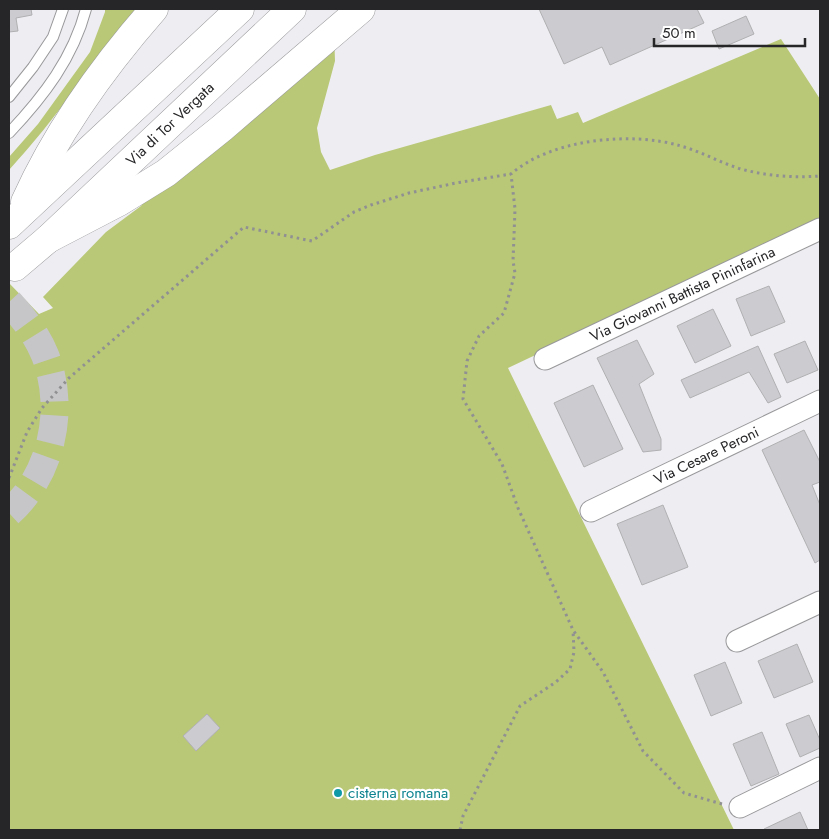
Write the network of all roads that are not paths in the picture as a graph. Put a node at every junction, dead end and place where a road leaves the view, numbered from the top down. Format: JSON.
{"nodes":[{"id":1,"x":63,"y":9,"type":"edge"},
{"id":2,"x":86,"y":9,"type":"edge"},
{"id":3,"x":154,"y":9,"type":"edge"},
{"id":4,"x":240,"y":9,"type":"edge"},
{"id":5,"x":292,"y":9,"type":"edge"},
{"id":6,"x":361,"y":9,"type":"edge"},
{"id":7,"x":9,"y":97,"type":"edge"},
{"id":8,"x":9,"y":133,"type":"edge"},
{"id":9,"x":14,"y":220,"type":"edge"},
{"id":10,"x":820,"y":229,"type":"edge"},
{"id":11,"x":48,"y":239,"type":"junction"},
{"id":12,"x":15,"y":266,"type":"dead end"},
{"id":13,"x":546,"y":359,"type":"dead end"},
{"id":14,"x":820,"y":401,"type":"edge"},
{"id":15,"x":591,"y":511,"type":"dead end"},
{"id":16,"x":820,"y":602,"type":"edge"},
{"id":17,"x":737,"y":641,"type":"dead end"},
{"id":18,"x":820,"y":768,"type":"edge"},
{"id":19,"x":740,"y":807,"type":"road end"}],
"edges":[{"from":1,"to":7,"type":"lane"},
{"from":2,"to":8,"type":"lane"},
{"from":3,"to":9,"type":"main road"},
{"from":4,"to":9,"type":"main road"},
{"from":5,"to":11,"type":"main road","name":"Via di Tor Vergata"},
{"from":6,"to":11,"type":"main road"},
{"from":10,"to":13,"type":"street","name":"Via Giovanni Battista Pininfarina"},
{"from":11,"to":12,"type":"main road"},
{"from":14,"to":15,"type":"street","name":"Via Cesare Peroni"},
{"from":16,"to":17,"type":"street"},
{"from":18,"to":19,"type":"street"}]}
